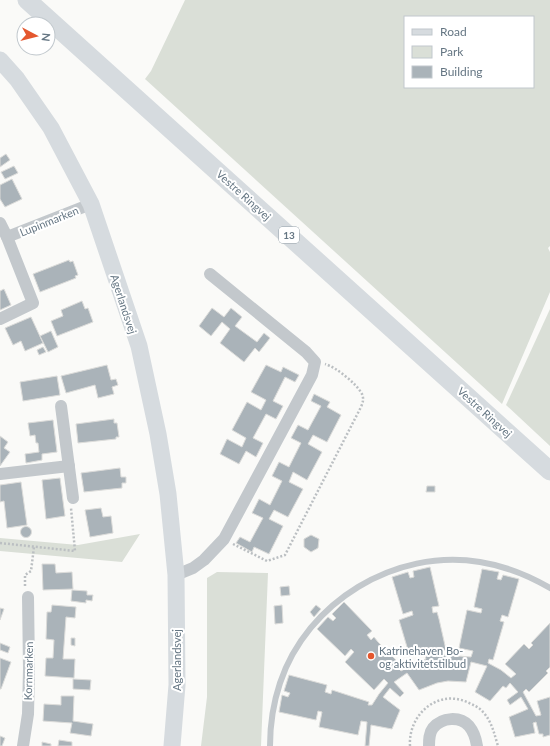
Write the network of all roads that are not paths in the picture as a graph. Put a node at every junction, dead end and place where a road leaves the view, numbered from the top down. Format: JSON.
{"nodes":[{"id":1,"x":27,"y":0,"type":"edge"},
{"id":2,"x":0,"y":60,"type":"edge"},
{"id":3,"x":91,"y":204,"type":"junction"},
{"id":4,"x":0,"y":223,"type":"edge"},
{"id":5,"x":7,"y":237,"type":"junction"},
{"id":6,"x":210,"y":274,"type":"dead end"},
{"id":7,"x":0,"y":319,"type":"edge"},
{"id":8,"x":61,"y":406,"type":"dead end"},
{"id":9,"x":69,"y":466,"type":"junction"},
{"id":10,"x":550,"y":471,"type":"edge"},
{"id":11,"x":0,"y":474,"type":"edge"},
{"id":12,"x":73,"y":498,"type":"road end"},
{"id":13,"x":176,"y":575,"type":"junction"},
{"id":14,"x":550,"y":588,"type":"edge"},
{"id":15,"x":28,"y":596,"type":"road end"},
{"id":16,"x":23,"y":746,"type":"edge"},
{"id":17,"x":172,"y":746,"type":"edge"},
{"id":18,"x":270,"y":746,"type":"edge"},
{"id":19,"x":429,"y":746,"type":"edge"},
{"id":20,"x":477,"y":746,"type":"edge"}],
"edges":[{"from":1,"to":10,"type":"main road","name":"Vestre Ringvej","number":"13"},
{"from":2,"to":3,"type":"street","name":"Agerlandsvej"},
{"from":3,"to":5,"type":"street","name":"Lupinmarken"},
{"from":3,"to":13,"type":"street","name":"Agerlandsvej"},
{"from":4,"to":5,"type":"street","name":"Lupinmarken"},
{"from":5,"to":7,"type":"street","name":"Lupinmarken"},
{"from":6,"to":13,"type":"street"},
{"from":8,"to":9,"type":"street"},
{"from":9,"to":11,"type":"street"},
{"from":9,"to":12,"type":"street"},
{"from":13,"to":17,"type":"street","name":"Agerlandsvej"},
{"from":14,"to":18,"type":"lane"},
{"from":15,"to":16,"type":"street","name":"Kornmarken"},
{"from":19,"to":20,"type":"street"}]}
